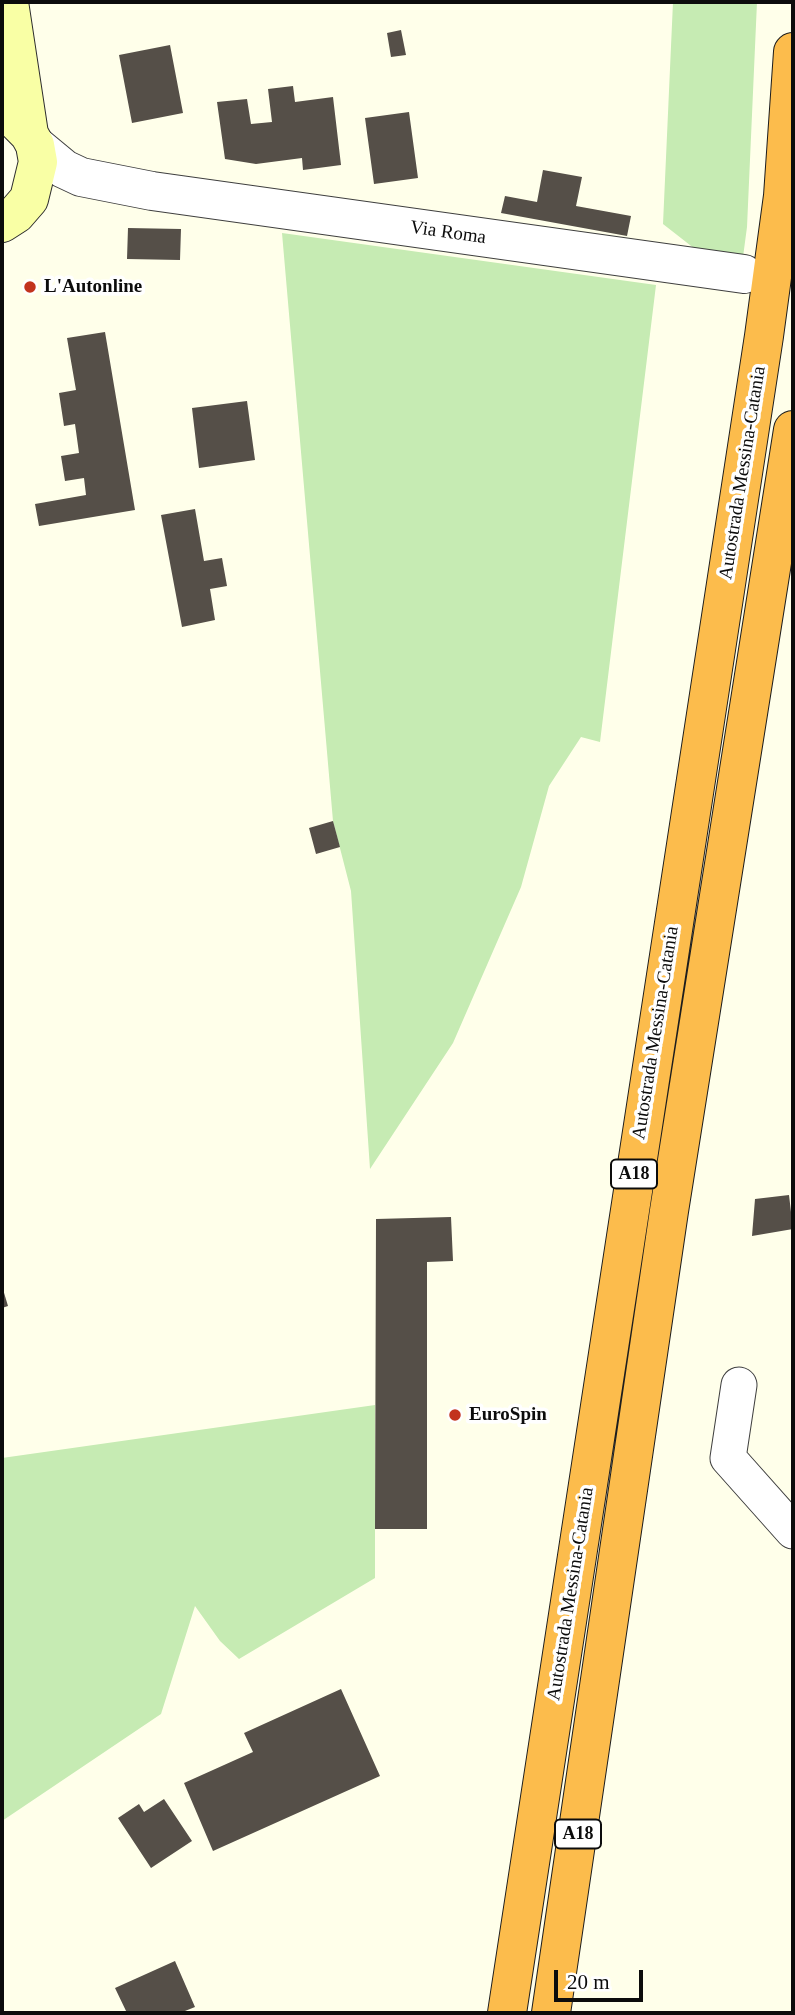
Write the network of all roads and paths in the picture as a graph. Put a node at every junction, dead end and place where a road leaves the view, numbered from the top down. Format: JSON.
{"nodes":[{"id":1,"x":9,"y":2,"type":"edge"},
{"id":2,"x":793,"y":52,"type":"edge"},
{"id":3,"x":791,"y":112,"type":"edge"},
{"id":4,"x":22,"y":131,"type":"edge"},
{"id":5,"x":152,"y":191,"type":"junction"},
{"id":6,"x":7,"y":222,"type":"edge"},
{"id":7,"x":744,"y":274,"type":"dead end"},
{"id":8,"x":793,"y":307,"type":"edge"},
{"id":9,"x":793,"y":430,"type":"edge"},
{"id":10,"x":739,"y":1385,"type":"dead end"},
{"id":11,"x":793,"y":1531,"type":"edge"},
{"id":12,"x":507,"y":2013,"type":"edge"},
{"id":13,"x":529,"y":2013,"type":"edge"},
{"id":14,"x":551,"y":2013,"type":"edge"}],
"edges":[{"from":1,"to":4,"type":"main road"},
{"from":2,"to":3,"type":"highway","name":"Autostrada Messina-Catania","number":"A18"},
{"from":3,"to":12,"type":"highway","name":"Autostrada Messina-Catania","number":"A18"},
{"from":4,"to":5,"type":"street"},
{"from":4,"to":6,"type":"main road"},
{"from":5,"to":6,"type":"street"},
{"from":5,"to":7,"type":"street","name":"Via Roma"},
{"from":8,"to":13,"type":"highway"},
{"from":9,"to":14,"type":"highway","name":"Autostrada Messina-Catania","number":"A18"},
{"from":10,"to":11,"type":"street"}]}
